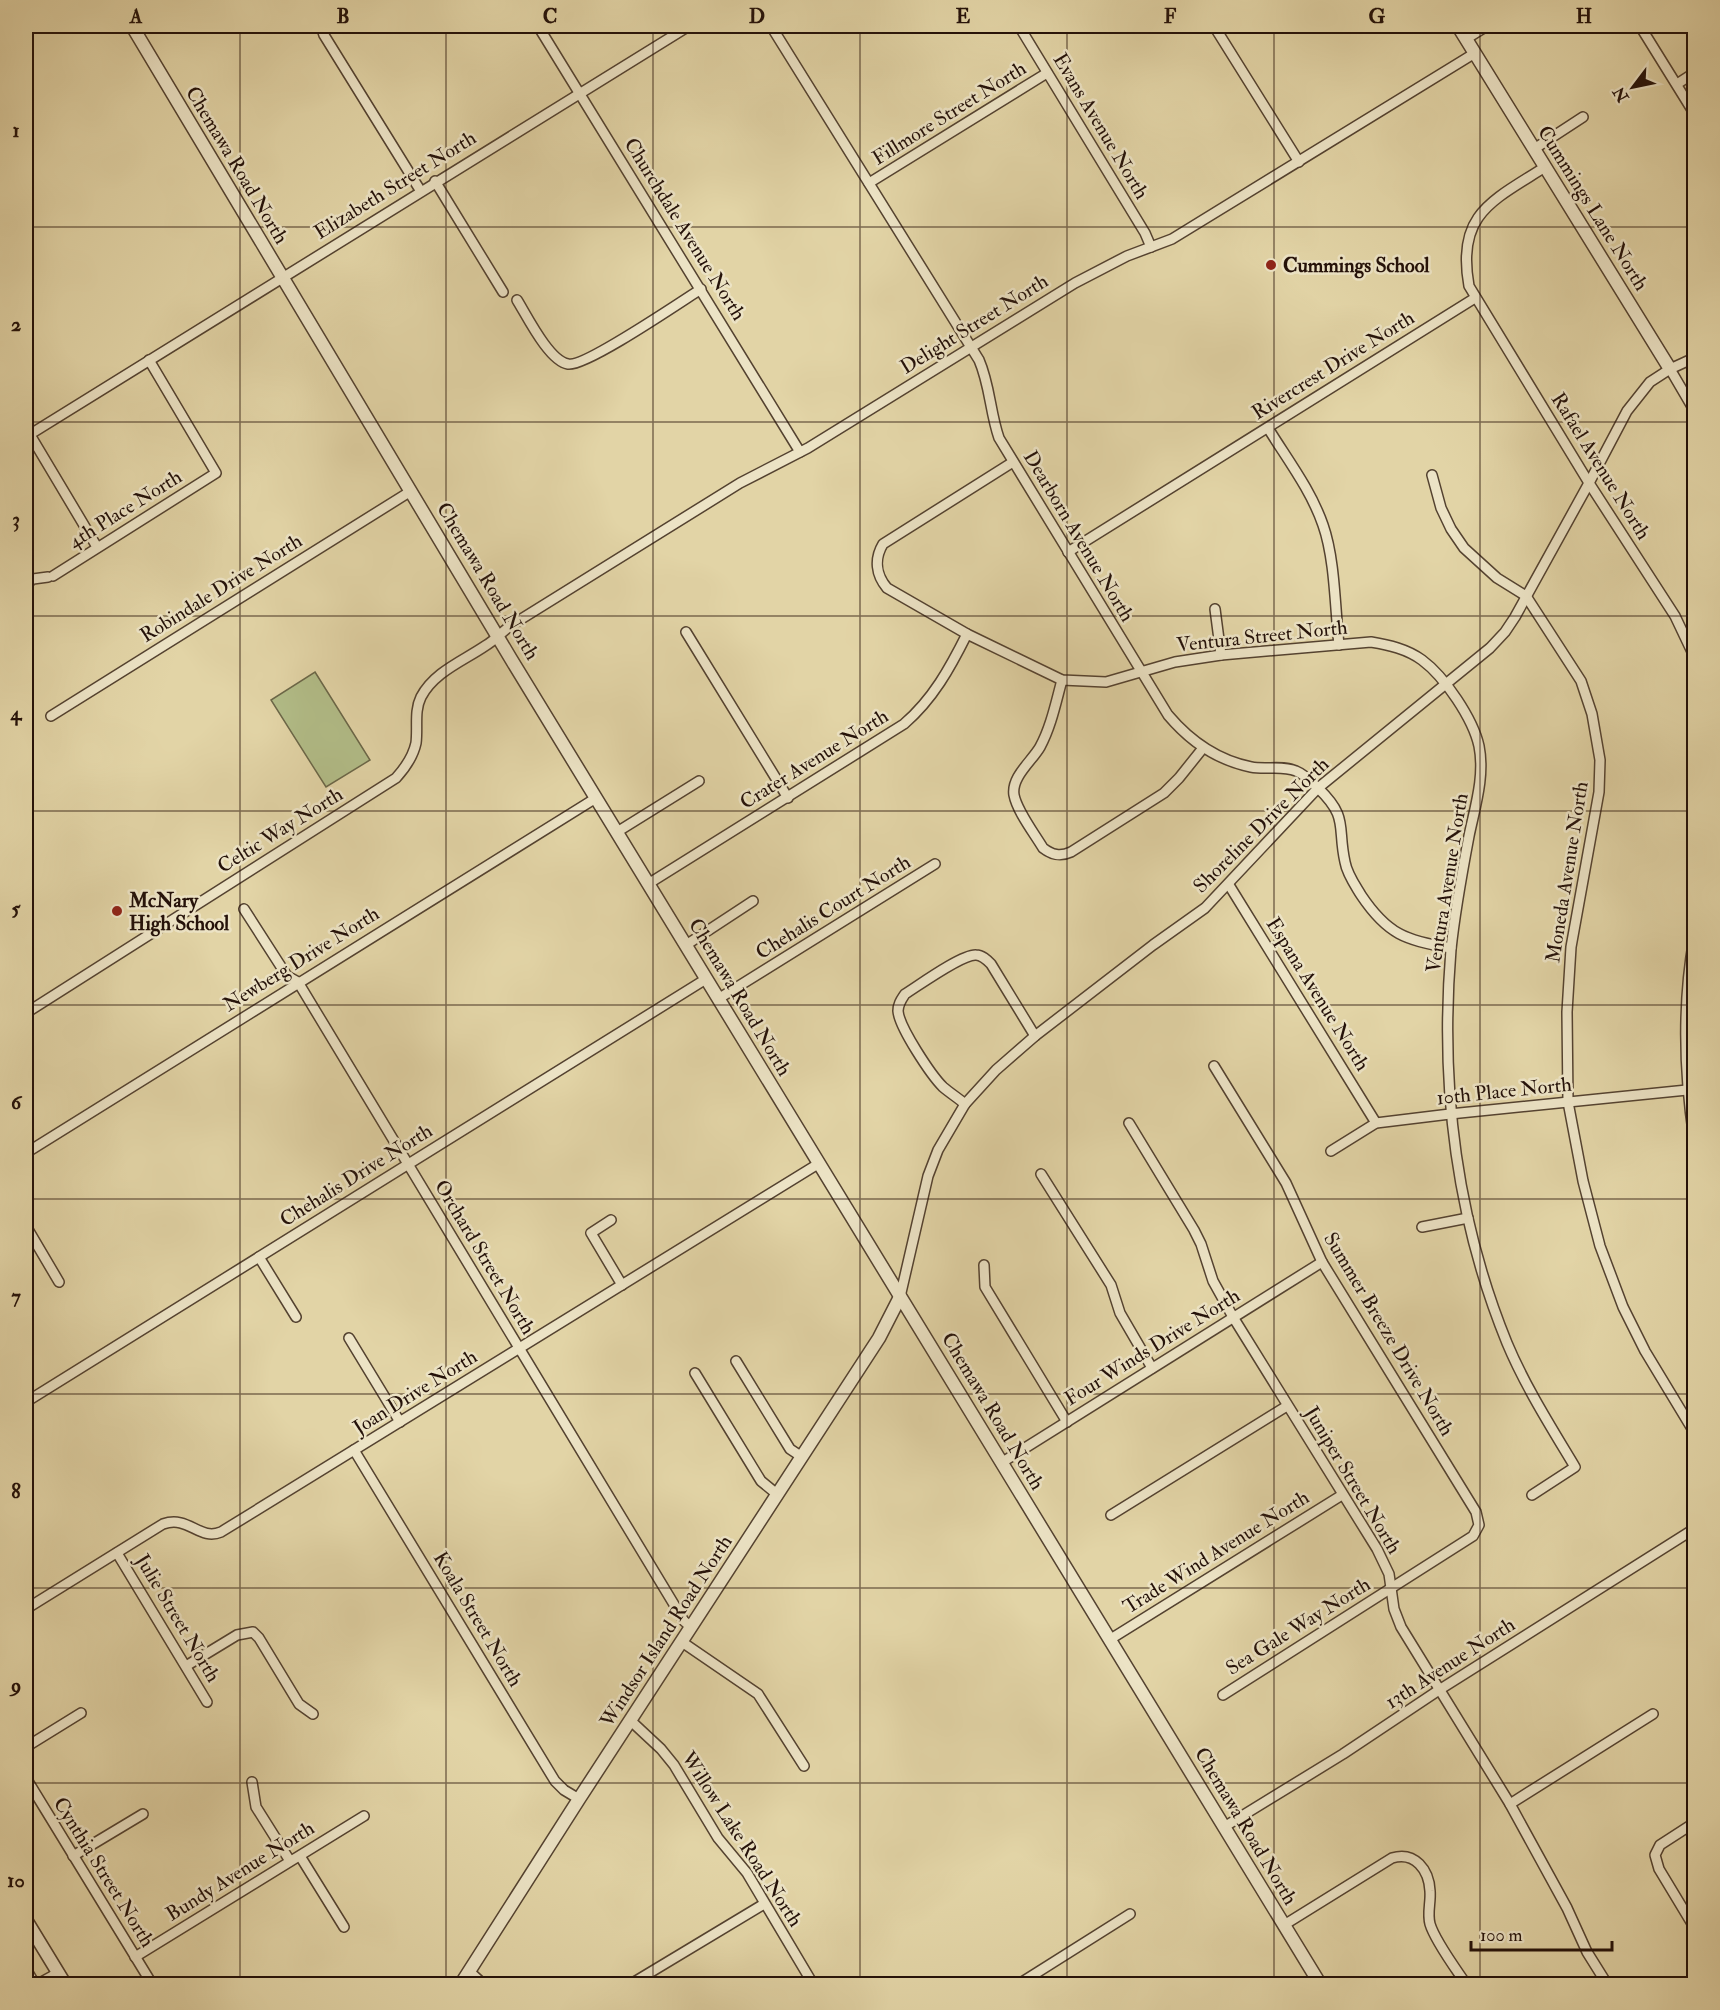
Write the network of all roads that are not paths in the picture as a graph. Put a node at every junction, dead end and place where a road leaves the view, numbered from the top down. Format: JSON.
{"nodes":[{"id":1,"x":132,"y":26,"type":"edge"},
{"id":2,"x":321,"y":26,"type":"edge"},
{"id":3,"x":538,"y":26,"type":"edge"},
{"id":4,"x":689,"y":26,"type":"edge"},
{"id":5,"x":771,"y":26,"type":"edge"},
{"id":6,"x":1018,"y":26,"type":"edge"},
{"id":7,"x":1214,"y":26,"type":"edge"},
{"id":8,"x":1458,"y":26,"type":"edge"},
{"id":9,"x":1487,"y":26,"type":"edge"},
{"id":10,"x":1640,"y":26,"type":"edge"},
{"id":11,"x":1466,"y":39,"type":"junction"},
{"id":12,"x":1475,"y":53,"type":"junction"},
{"id":13,"x":1047,"y":73,"type":"junction"},
{"id":14,"x":1695,"y":73,"type":"edge"},
{"id":15,"x":1677,"y":84,"type":"junction"},
{"id":16,"x":579,"y":92,"type":"junction"},
{"id":17,"x":1695,"y":112,"type":"edge"},
{"id":18,"x":1583,"y":117,"type":"dead end"},
{"id":19,"x":1534,"y":149,"type":"junction"},
{"id":20,"x":1299,"y":162,"type":"junction"},
{"id":21,"x":1545,"y":167,"type":"junction"},
{"id":22,"x":435,"y":181,"type":"junction"},
{"id":23,"x":869,"y":183,"type":"junction"},
{"id":24,"x":420,"y":190,"type":"junction"},
{"id":25,"x":1151,"y":247,"type":"junction"},
{"id":26,"x":281,"y":277,"type":"junction"},
{"id":27,"x":701,"y":289,"type":"junction"},
{"id":28,"x":502,"y":292,"type":"dead end"},
{"id":29,"x":1475,"y":298,"type":"junction"},
{"id":30,"x":517,"y":300,"type":"dead end"},
{"id":31,"x":972,"y":347,"type":"junction"},
{"id":32,"x":1695,"y":358,"type":"edge"},
{"id":33,"x":149,"y":360,"type":"junction"},
{"id":34,"x":1670,"y":369,"type":"junction"},
{"id":35,"x":1695,"y":410,"type":"edge"},
{"id":36,"x":1268,"y":428,"type":"junction"},
{"id":37,"x":27,"y":432,"type":"edge"},
{"id":38,"x":800,"y":452,"type":"junction"},
{"id":39,"x":1013,"y":462,"type":"junction"},
{"id":40,"x":1432,"y":475,"type":"dead end"},
{"id":41,"x":1589,"y":483,"type":"junction"},
{"id":42,"x":411,"y":491,"type":"junction"},
{"id":43,"x":97,"y":547,"type":"junction"},
{"id":44,"x":1068,"y":552,"type":"junction"},
{"id":45,"x":26,"y":584,"type":"edge"},
{"id":46,"x":1526,"y":596,"type":"junction"},
{"id":47,"x":1215,"y":609,"type":"dead end"},
{"id":48,"x":686,"y":632,"type":"dead end"},
{"id":49,"x":967,"y":634,"type":"junction"},
{"id":50,"x":498,"y":636,"type":"junction"},
{"id":51,"x":1339,"y":645,"type":"junction"},
{"id":52,"x":1221,"y":656,"type":"junction"},
{"id":53,"x":1695,"y":656,"type":"edge"},
{"id":54,"x":1140,"y":671,"type":"junction"},
{"id":55,"x":1062,"y":680,"type":"junction"},
{"id":56,"x":1445,"y":684,"type":"junction"},
{"id":57,"x":51,"y":716,"type":"dead end"},
{"id":58,"x":1203,"y":748,"type":"junction"},
{"id":59,"x":699,"y":781,"type":"dead end"},
{"id":60,"x":1318,"y":788,"type":"junction"},
{"id":61,"x":597,"y":798,"type":"junction"},
{"id":62,"x":788,"y":798,"type":"junction"},
{"id":63,"x":617,"y":832,"type":"junction"},
{"id":64,"x":935,"y":864,"type":"dead end"},
{"id":65,"x":648,"y":884,"type":"junction"},
{"id":66,"x":1229,"y":885,"type":"junction"},
{"id":67,"x":753,"y":901,"type":"dead end"},
{"id":68,"x":244,"y":909,"type":"dead end"},
{"id":69,"x":1695,"y":938,"type":"edge"},
{"id":70,"x":686,"y":945,"type":"junction"},
{"id":71,"x":1451,"y":948,"type":"junction"},
{"id":72,"x":706,"y":979,"type":"junction"},
{"id":73,"x":298,"y":982,"type":"junction"},
{"id":74,"x":718,"y":999,"type":"junction"},
{"id":75,"x":26,"y":1013,"type":"edge"},
{"id":76,"x":1035,"y":1036,"type":"junction"},
{"id":77,"x":1214,"y":1066,"type":"dead end"},
{"id":78,"x":1687,"y":1090,"type":"junction"},
{"id":79,"x":1568,"y":1102,"type":"junction"},
{"id":80,"x":965,"y":1104,"type":"junction"},
{"id":81,"x":1450,"y":1114,"type":"junction"},
{"id":82,"x":1129,"y":1123,"type":"dead end"},
{"id":83,"x":1376,"y":1123,"type":"junction"},
{"id":84,"x":1695,"y":1139,"type":"edge"},
{"id":85,"x":1331,"y":1150,"type":"dead end"},
{"id":86,"x":26,"y":1152,"type":"edge"},
{"id":87,"x":407,"y":1163,"type":"junction"},
{"id":88,"x":818,"y":1164,"type":"junction"},
{"id":89,"x":1041,"y":1174,"type":"dead end"},
{"id":90,"x":1468,"y":1218,"type":"junction"},
{"id":91,"x":611,"y":1220,"type":"dead end"},
{"id":92,"x":26,"y":1226,"type":"edge"},
{"id":93,"x":1422,"y":1227,"type":"dead end"},
{"id":94,"x":259,"y":1257,"type":"junction"},
{"id":95,"x":1322,"y":1262,"type":"junction"},
{"id":96,"x":984,"y":1265,"type":"dead end"},
{"id":97,"x":59,"y":1282,"type":"dead end"},
{"id":98,"x":622,"y":1285,"type":"junction"},
{"id":99,"x":900,"y":1297,"type":"junction"},
{"id":100,"x":296,"y":1317,"type":"dead end"},
{"id":101,"x":1233,"y":1317,"type":"junction"},
{"id":102,"x":350,"y":1338,"type":"dead end"},
{"id":103,"x":519,"y":1348,"type":"junction"},
{"id":104,"x":736,"y":1361,"type":"dead end"},
{"id":105,"x":1152,"y":1368,"type":"junction"},
{"id":106,"x":695,"y":1373,"type":"dead end"},
{"id":107,"x":26,"y":1402,"type":"edge"},
{"id":108,"x":1287,"y":1406,"type":"junction"},
{"id":109,"x":400,"y":1422,"type":"junction"},
{"id":110,"x":1067,"y":1422,"type":"junction"},
{"id":111,"x":1695,"y":1432,"type":"edge"},
{"id":112,"x":354,"y":1450,"type":"junction"},
{"id":113,"x":802,"y":1457,"type":"junction"},
{"id":114,"x":1001,"y":1463,"type":"junction"},
{"id":115,"x":1532,"y":1494,"type":"dead end"},
{"id":116,"x":778,"y":1495,"type":"junction"},
{"id":117,"x":1342,"y":1495,"type":"junction"},
{"id":118,"x":1111,"y":1515,"type":"dead end"},
{"id":119,"x":1479,"y":1525,"type":"joint"},
{"id":120,"x":1695,"y":1529,"type":"edge"},
{"id":121,"x":117,"y":1553,"type":"junction"},
{"id":122,"x":1391,"y":1588,"type":"junction"},
{"id":123,"x":26,"y":1609,"type":"edge"},
{"id":124,"x":691,"y":1627,"type":"junction"},
{"id":125,"x":1110,"y":1640,"type":"junction"},
{"id":126,"x":682,"y":1642,"type":"junction"},
{"id":127,"x":186,"y":1666,"type":"junction"},
{"id":128,"x":1439,"y":1690,"type":"junction"},
{"id":129,"x":1223,"y":1695,"type":"dead end"},
{"id":130,"x":207,"y":1702,"type":"dead end"},
{"id":131,"x":81,"y":1713,"type":"dead end"},
{"id":132,"x":313,"y":1714,"type":"dead end"},
{"id":133,"x":1653,"y":1714,"type":"dead end"},
{"id":134,"x":631,"y":1721,"type":"junction"},
{"id":135,"x":26,"y":1747,"type":"edge"},
{"id":136,"x":804,"y":1766,"type":"dead end"},
{"id":137,"x":26,"y":1778,"type":"edge"},
{"id":138,"x":252,"y":1782,"type":"dead end"},
{"id":139,"x":579,"y":1798,"type":"junction"},
{"id":140,"x":1510,"y":1804,"type":"junction"},
{"id":141,"x":143,"y":1814,"type":"dead end"},
{"id":142,"x":364,"y":1816,"type":"dead end"},
{"id":143,"x":1695,"y":1823,"type":"edge"},
{"id":144,"x":1224,"y":1827,"type":"junction"},
{"id":145,"x":73,"y":1856,"type":"junction"},
{"id":146,"x":300,"y":1856,"type":"junction"},
{"id":147,"x":290,"y":1862,"type":"junction"},
{"id":148,"x":764,"y":1904,"type":"junction"},
{"id":149,"x":1130,"y":1914,"type":"dead end"},
{"id":150,"x":26,"y":1920,"type":"edge"},
{"id":151,"x":1284,"y":1925,"type":"junction"},
{"id":152,"x":344,"y":1927,"type":"dead end"},
{"id":153,"x":1695,"y":1927,"type":"edge"},
{"id":154,"x":135,"y":1957,"type":"junction"},
{"id":155,"x":26,"y":1969,"type":"edge"},
{"id":156,"x":58,"y":1972,"type":"junction"},
{"id":157,"x":470,"y":1972,"type":"junction"},
{"id":158,"x":37,"y":1984,"type":"edge"},
{"id":159,"x":65,"y":1984,"type":"edge"},
{"id":160,"x":152,"y":1984,"type":"edge"},
{"id":161,"x":461,"y":1984,"type":"edge"},
{"id":162,"x":483,"y":1984,"type":"edge"},
{"id":163,"x":631,"y":1984,"type":"edge"},
{"id":164,"x":813,"y":1984,"type":"edge"},
{"id":165,"x":1019,"y":1984,"type":"edge"},
{"id":166,"x":1320,"y":1984,"type":"edge"},
{"id":167,"x":1466,"y":1984,"type":"edge"},
{"id":168,"x":1607,"y":1984,"type":"edge"}],
"edges":[{"from":1,"to":26,"type":"street","name":"Chemawa Road North"},
{"from":2,"to":24,"type":"street"},
{"from":3,"to":16,"type":"street","name":"Churchdale Avenue North"},
{"from":4,"to":16,"type":"street","name":"Elizabeth Street North"},
{"from":5,"to":23,"type":"street","name":"Dearborn Avenue North"},
{"from":6,"to":13,"type":"street","name":"Evans Avenue North"},
{"from":7,"to":20,"type":"street"},
{"from":8,"to":11,"type":"street","name":"Cummings Lane North"},
{"from":9,"to":11,"type":"street"},
{"from":10,"to":15,"type":"street"},
{"from":11,"to":12,"type":"street","name":"Cummings Lane North"},
{"from":12,"to":19,"type":"street","name":"Cummings Lane North"},
{"from":12,"to":20,"type":"street","name":"Delight Street North"},
{"from":13,"to":23,"type":"street","name":"Fillmore Street North"},
{"from":13,"to":25,"type":"street","name":"Evans Avenue North"},
{"from":14,"to":15,"type":"street"},
{"from":15,"to":17,"type":"street"},
{"from":16,"to":22,"type":"street","name":"Elizabeth Street North"},
{"from":16,"to":27,"type":"street","name":"Churchdale Avenue North"},
{"from":18,"to":19,"type":"street"},
{"from":19,"to":21,"type":"street","name":"Cummings Lane North"},
{"from":20,"to":25,"type":"street","name":"Delight Street North"},
{"from":21,"to":29,"type":"street"},
{"from":21,"to":34,"type":"street","name":"Cummings Lane North"},
{"from":22,"to":24,"type":"street","name":"Elizabeth Street North"},
{"from":22,"to":28,"type":"street"},
{"from":23,"to":31,"type":"street","name":"Dearborn Avenue North"},
{"from":24,"to":26,"type":"street","name":"Elizabeth Street North"},
{"from":25,"to":31,"type":"street","name":"Delight Street North"},
{"from":26,"to":33,"type":"street","name":"Elizabeth Street North"},
{"from":26,"to":42,"type":"street","name":"Chemawa Road North"},
{"from":27,"to":30,"type":"street"},
{"from":27,"to":38,"type":"street","name":"Churchdale Avenue North"},
{"from":29,"to":36,"type":"street","name":"Rivercrest Drive North"},
{"from":29,"to":41,"type":"street","name":"Rafael Avenue North"},
{"from":31,"to":38,"type":"street","name":"Delight Street North"},
{"from":31,"to":39,"type":"street","name":"Dearborn Avenue North"},
{"from":32,"to":34,"type":"street","name":"Shoreline Drive North"},
{"from":33,"to":37,"type":"street","name":"Elizabeth Street North"},
{"from":33,"to":43,"type":"street","name":"4th Place North"},
{"from":34,"to":35,"type":"street","name":"Cummings Lane North"},
{"from":34,"to":41,"type":"street","name":"Shoreline Drive North"},
{"from":36,"to":44,"type":"street","name":"Rivercrest Drive North"},
{"from":36,"to":51,"type":"street"},
{"from":37,"to":43,"type":"street"},
{"from":38,"to":50,"type":"street","name":"Delight Street North"},
{"from":39,"to":44,"type":"street","name":"Dearborn Avenue North"},
{"from":39,"to":49,"type":"street","name":"Ventura Street North"},
{"from":40,"to":46,"type":"street"},
{"from":41,"to":46,"type":"street","name":"Shoreline Drive North"},
{"from":41,"to":53,"type":"street","name":"Rafael Avenue North"},
{"from":42,"to":50,"type":"street","name":"Chemawa Road North"},
{"from":42,"to":57,"type":"street","name":"Robindale Drive North"},
{"from":43,"to":45,"type":"street","name":"4th Place North"},
{"from":44,"to":54,"type":"street","name":"Dearborn Avenue North"},
{"from":46,"to":56,"type":"street","name":"Shoreline Drive North"},
{"from":46,"to":79,"type":"street","name":"Moneda Avenue North"},
{"from":47,"to":52,"type":"street"},
{"from":48,"to":62,"type":"street"},
{"from":49,"to":55,"type":"street","name":"Ventura Street North"},
{"from":49,"to":62,"type":"street","name":"Crater Avenue North"},
{"from":50,"to":61,"type":"street","name":"Chemawa Road North"},
{"from":50,"to":75,"type":"street","name":"Celtic Way North"},
{"from":51,"to":52,"type":"street","name":"Ventura Street North"},
{"from":51,"to":56,"type":"street","name":"Ventura Street North"},
{"from":52,"to":54,"type":"street","name":"Ventura Street North"},
{"from":54,"to":55,"type":"street","name":"Ventura Street North"},
{"from":54,"to":58,"type":"street","name":"Dearborn Avenue North"},
{"from":55,"to":58,"type":"street"},
{"from":56,"to":60,"type":"street","name":"Shoreline Drive North"},
{"from":56,"to":71,"type":"street","name":"Ventura Avenue North"},
{"from":58,"to":60,"type":"street","name":"Dearborn Avenue North"},
{"from":59,"to":63,"type":"street"},
{"from":60,"to":66,"type":"street","name":"Shoreline Drive North"},
{"from":60,"to":71,"type":"street","name":"Dearborn Avenue North"},
{"from":61,"to":63,"type":"street","name":"Chemawa Road North"},
{"from":61,"to":73,"type":"street","name":"Newberg Drive North"},
{"from":62,"to":65,"type":"street","name":"Crater Avenue North"},
{"from":63,"to":65,"type":"street","name":"Chemawa Road North"},
{"from":64,"to":74,"type":"street","name":"Chehalis Court North"},
{"from":65,"to":70,"type":"street","name":"Chemawa Road North"},
{"from":66,"to":76,"type":"street","name":"Shoreline Drive North"},
{"from":66,"to":83,"type":"street","name":"Espana Avenue North"},
{"from":67,"to":70,"type":"street"},
{"from":68,"to":73,"type":"street","name":"Orchard Street North"},
{"from":69,"to":78,"type":"street"},
{"from":70,"to":72,"type":"street","name":"Chemawa Road North"},
{"from":71,"to":81,"type":"street","name":"Ventura Avenue North"},
{"from":72,"to":74,"type":"street","name":"Chemawa Road North"},
{"from":72,"to":87,"type":"street","name":"Chehalis Drive North"},
{"from":73,"to":86,"type":"street","name":"Newberg Drive North"},
{"from":73,"to":87,"type":"street","name":"Orchard Street North"},
{"from":74,"to":88,"type":"street","name":"Chemawa Road North"},
{"from":76,"to":80,"type":"street","name":"Shoreline Drive North"},
{"from":76,"to":80,"type":"street"},
{"from":77,"to":95,"type":"street","name":"Summer Breeze Drive North"},
{"from":78,"to":79,"type":"street","name":"10th Place North"},
{"from":78,"to":84,"type":"street"},
{"from":79,"to":81,"type":"street","name":"10th Place North"},
{"from":79,"to":111,"type":"street","name":"Moneda Avenue North"},
{"from":80,"to":99,"type":"street","name":"Shoreline Drive North"},
{"from":81,"to":83,"type":"street","name":"10th Place North"},
{"from":81,"to":90,"type":"street","name":"Ventura Avenue North"},
{"from":82,"to":101,"type":"street","name":"Juniper Street North"},
{"from":83,"to":85,"type":"street","name":"10th Place North"},
{"from":87,"to":94,"type":"street","name":"Chehalis Drive North"},
{"from":87,"to":103,"type":"street","name":"Orchard Street North"},
{"from":88,"to":98,"type":"street","name":"Joan Drive North"},
{"from":88,"to":99,"type":"street","name":"Chemawa Road North"},
{"from":89,"to":105,"type":"street"},
{"from":90,"to":93,"type":"street"},
{"from":90,"to":115,"type":"street","name":"Ventura Avenue North"},
{"from":91,"to":98,"type":"street"},
{"from":92,"to":97,"type":"street"},
{"from":94,"to":100,"type":"street"},
{"from":94,"to":107,"type":"street","name":"Chehalis Drive North"},
{"from":95,"to":101,"type":"street","name":"Four Winds Drive North"},
{"from":95,"to":119,"type":"street","name":"Summer Breeze Drive North"},
{"from":96,"to":110,"type":"street"},
{"from":98,"to":103,"type":"street","name":"Joan Drive North"},
{"from":99,"to":113,"type":"street","name":"Windsor Island Road North"},
{"from":99,"to":114,"type":"street","name":"Chemawa Road North"},
{"from":101,"to":105,"type":"street","name":"Four Winds Drive North"},
{"from":101,"to":108,"type":"street","name":"Juniper Street North"},
{"from":102,"to":109,"type":"street"},
{"from":103,"to":109,"type":"street","name":"Joan Drive North"},
{"from":103,"to":124,"type":"street","name":"Orchard Street North"},
{"from":104,"to":113,"type":"street"},
{"from":105,"to":110,"type":"street","name":"Four Winds Drive North"},
{"from":106,"to":116,"type":"street"},
{"from":108,"to":117,"type":"street","name":"Juniper Street North"},
{"from":108,"to":118,"type":"street"},
{"from":109,"to":112,"type":"street","name":"Joan Drive North"},
{"from":110,"to":114,"type":"street","name":"Four Winds Drive North"},
{"from":112,"to":121,"type":"street","name":"Joan Drive North"},
{"from":112,"to":139,"type":"street","name":"Koala Street North"},
{"from":113,"to":116,"type":"street","name":"Windsor Island Road North"},
{"from":114,"to":125,"type":"street","name":"Chemawa Road North"},
{"from":116,"to":124,"type":"street","name":"Windsor Island Road North"},
{"from":117,"to":122,"type":"street","name":"Juniper Street North"},
{"from":117,"to":125,"type":"street","name":"Trade Wind Avenue North"},
{"from":119,"to":122,"type":"street","name":"Sea Gale Way North"},
{"from":120,"to":128,"type":"street","name":"13th Avenue North"},
{"from":121,"to":123,"type":"street","name":"Joan Drive North"},
{"from":121,"to":127,"type":"street","name":"Julie Street North"},
{"from":122,"to":128,"type":"street","name":"Juniper Street North"},
{"from":122,"to":129,"type":"street","name":"Sea Gale Way North"},
{"from":124,"to":126,"type":"street","name":"Windsor Island Road North"},
{"from":125,"to":144,"type":"street","name":"Chemawa Road North"},
{"from":126,"to":134,"type":"street","name":"Windsor Island Road North"},
{"from":126,"to":136,"type":"street"},
{"from":127,"to":130,"type":"street","name":"Julie Street North"},
{"from":127,"to":132,"type":"street"},
{"from":128,"to":140,"type":"street","name":"Juniper Street North"},
{"from":128,"to":144,"type":"street","name":"13th Avenue North"},
{"from":131,"to":135,"type":"street"},
{"from":133,"to":140,"type":"street"},
{"from":134,"to":139,"type":"street","name":"Windsor Island Road North"},
{"from":134,"to":148,"type":"street","name":"Willow Lake Road North"},
{"from":137,"to":145,"type":"street","name":"Cynthia Street North"},
{"from":138,"to":147,"type":"street"},
{"from":139,"to":157,"type":"street","name":"Windsor Island Road North"},
{"from":140,"to":168,"type":"street","name":"Juniper Street North"},
{"from":141,"to":145,"type":"street"},
{"from":142,"to":146,"type":"street","name":"Bundy Avenue North"},
{"from":143,"to":153,"type":"street"},
{"from":144,"to":151,"type":"street","name":"Chemawa Road North"},
{"from":145,"to":154,"type":"street","name":"Cynthia Street North"},
{"from":146,"to":147,"type":"street","name":"Bundy Avenue North"},
{"from":146,"to":152,"type":"street"},
{"from":147,"to":154,"type":"street","name":"Bundy Avenue North"},
{"from":148,"to":163,"type":"street"},
{"from":148,"to":164,"type":"street","name":"Willow Lake Road North"},
{"from":149,"to":165,"type":"street"},
{"from":150,"to":156,"type":"street"},
{"from":151,"to":166,"type":"street","name":"Chemawa Road North"},
{"from":151,"to":167,"type":"street"},
{"from":154,"to":160,"type":"street","name":"Cynthia Street North"},
{"from":155,"to":158,"type":"street"},
{"from":156,"to":158,"type":"street"},
{"from":156,"to":159,"type":"street"},
{"from":157,"to":161,"type":"street","name":"Windsor Island Road North"},
{"from":157,"to":162,"type":"street"}]}
